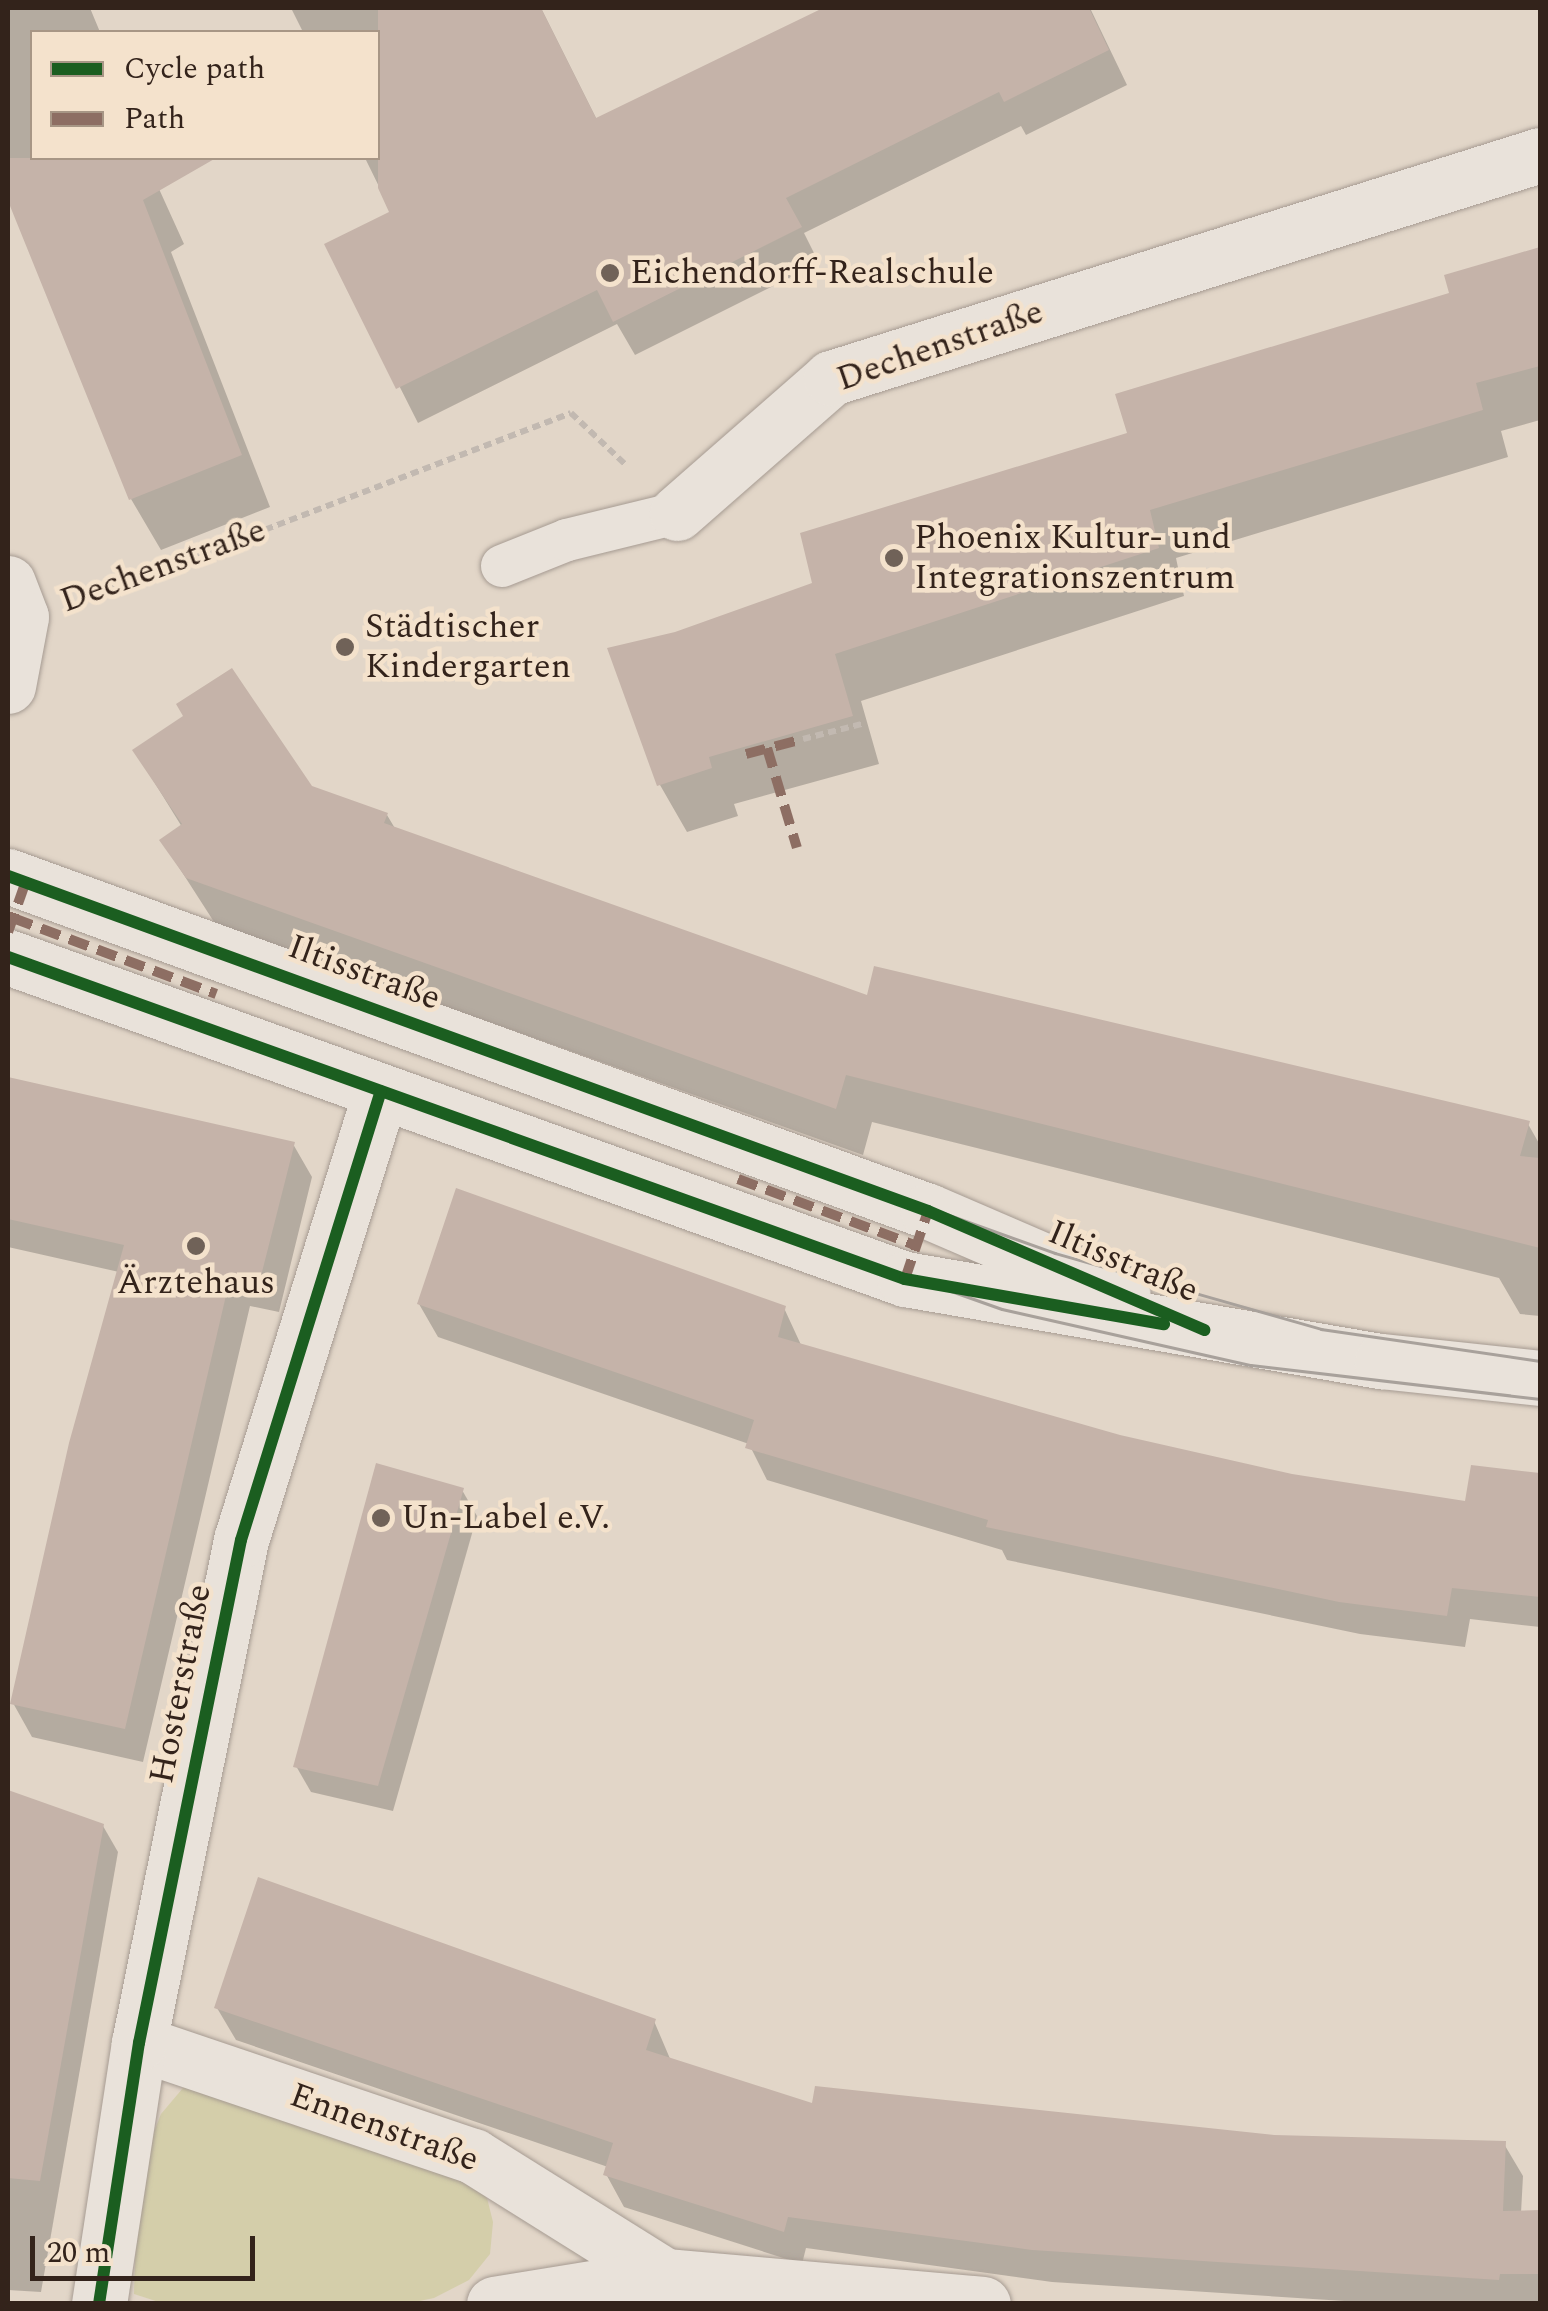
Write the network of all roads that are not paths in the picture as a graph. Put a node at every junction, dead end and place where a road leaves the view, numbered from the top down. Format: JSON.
{"nodes":[{"id":1,"x":1540,"y":155,"type":"edge"},
{"id":2,"x":677,"y":513,"type":"joint"},
{"id":3,"x":502,"y":566,"type":"dead end"},
{"id":4,"x":14,"y":600,"type":"edge"},
{"id":5,"x":8,"y":686,"type":"edge"},
{"id":6,"x":8,"y":876,"type":"edge"},
{"id":7,"x":8,"y":956,"type":"edge"},
{"id":8,"x":381,"y":1090,"type":"junction"},
{"id":9,"x":1204,"y":1330,"type":"junction"},
{"id":10,"x":1540,"y":1378,"type":"edge"},
{"id":11,"x":139,"y":2043,"type":"junction"},
{"id":12,"x":665,"y":2276,"type":"junction"},
{"id":13,"x":98,"y":2304,"type":"edge"},
{"id":14,"x":494,"y":2304,"type":"edge"},
{"id":15,"x":983,"y":2304,"type":"edge"}],
"edges":[{"from":1,"to":2,"type":"street","name":"Dechenstraße"},
{"from":2,"to":3,"type":"lane"},
{"from":4,"to":5,"type":"street"},
{"from":6,"to":9,"type":"street","name":"Iltisstraße"},
{"from":7,"to":8,"type":"street","name":"Iltisstraße"},
{"from":8,"to":9,"type":"street","name":"Iltisstraße"},
{"from":8,"to":11,"type":"street","name":"Hosterstraße"},
{"from":9,"to":10,"type":"street","name":"Iltisstraße"},
{"from":11,"to":12,"type":"street","name":"Ennenstraße"},
{"from":11,"to":13,"type":"street","name":"Hosterstraße"},
{"from":12,"to":14,"type":"street","name":"Ennenstraße"},
{"from":12,"to":15,"type":"street","name":"Ennenstraße"}]}
